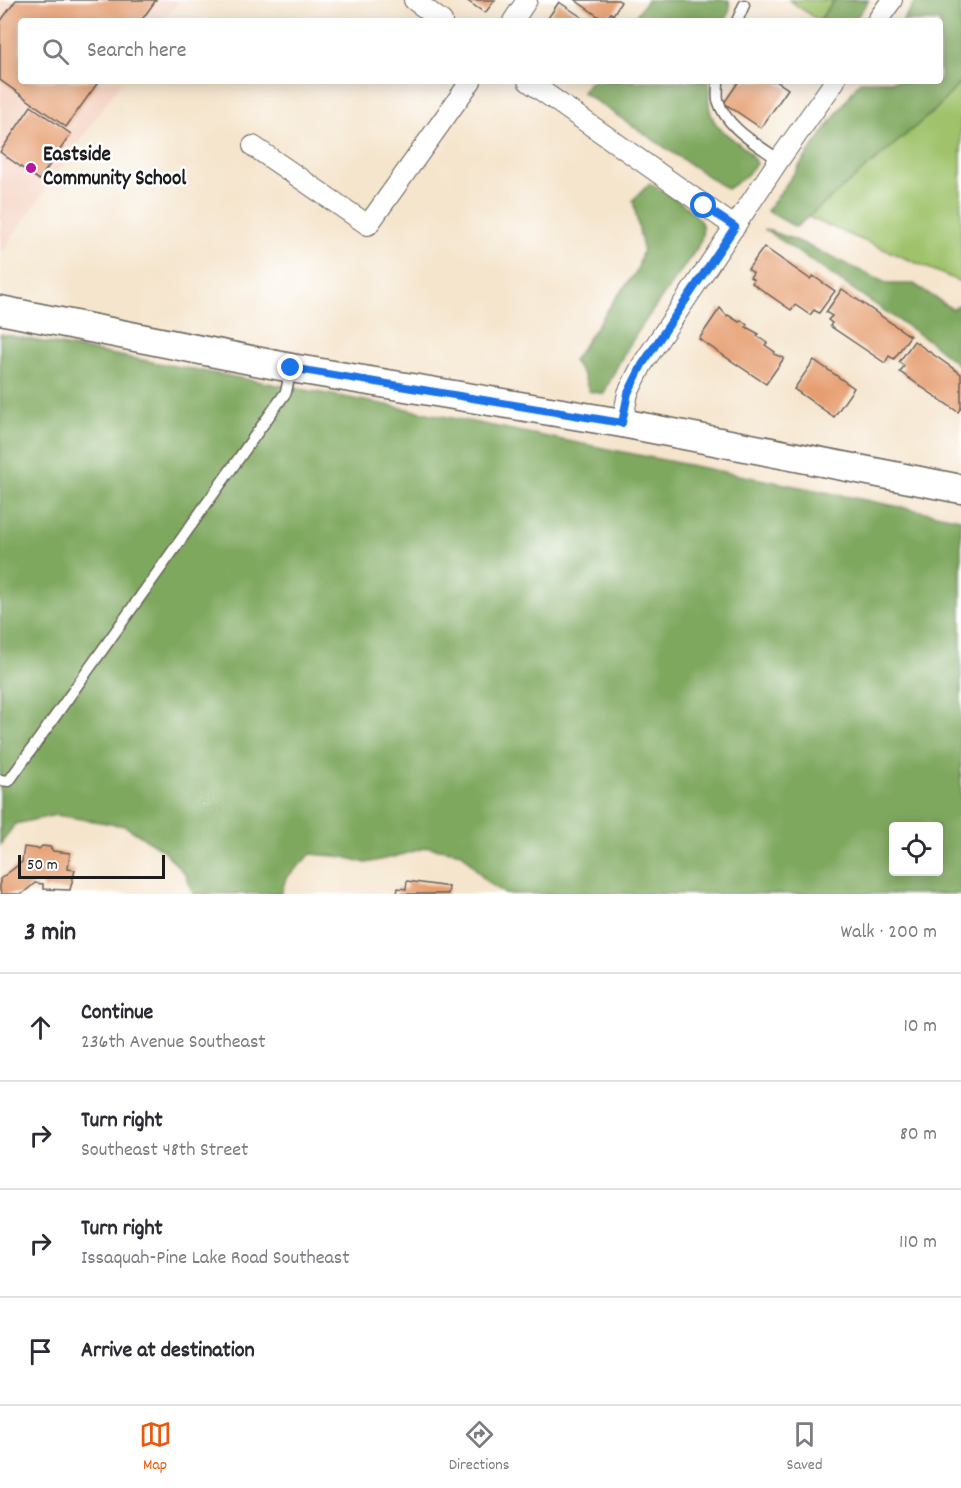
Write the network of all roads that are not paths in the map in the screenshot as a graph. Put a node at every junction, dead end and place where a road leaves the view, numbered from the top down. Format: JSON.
{"nodes":[{"id":1,"x":414,"y":0,"type":"edge"},
{"id":2,"x":527,"y":0,"type":"edge"},
{"id":3,"x":892,"y":0,"type":"edge"},
{"id":4,"x":744,"y":5,"type":"dead end"},
{"id":5,"x":438,"y":18,"type":"edge"},
{"id":6,"x":515,"y":18,"type":"edge"},
{"id":7,"x":738,"y":18,"type":"edge"},
{"id":8,"x":879,"y":18,"type":"edge"},
{"id":9,"x":469,"y":84,"type":"edge"},
{"id":10,"x":532,"y":84,"type":"edge"},
{"id":11,"x":718,"y":84,"type":"edge"},
{"id":12,"x":833,"y":84,"type":"edge"},
{"id":13,"x":253,"y":146,"type":"dead end"},
{"id":14,"x":779,"y":160,"type":"junction"},
{"id":15,"x":735,"y":227,"type":"junction"},
{"id":16,"x":0,"y":310,"type":"edge"},
{"id":17,"x":291,"y":368,"type":"junction"},
{"id":18,"x":622,"y":423,"type":"junction"},
{"id":19,"x":961,"y":489,"type":"edge"},
{"id":20,"x":0,"y":780,"type":"edge"}],
"edges":[{"from":1,"to":5,"type":"street"},
{"from":2,"to":6,"type":"street"},
{"from":3,"to":8,"type":"street"},
{"from":4,"to":7,"type":"lane"},
{"from":9,"to":13,"type":"street"},
{"from":10,"to":15,"type":"street"},
{"from":11,"to":14,"type":"lane"},
{"from":12,"to":14,"type":"street"},
{"from":14,"to":15,"type":"street"},
{"from":15,"to":18,"type":"street"},
{"from":16,"to":17,"type":"main road"},
{"from":17,"to":18,"type":"main road"},
{"from":17,"to":20,"type":"lane"},
{"from":18,"to":19,"type":"main road"}]}
